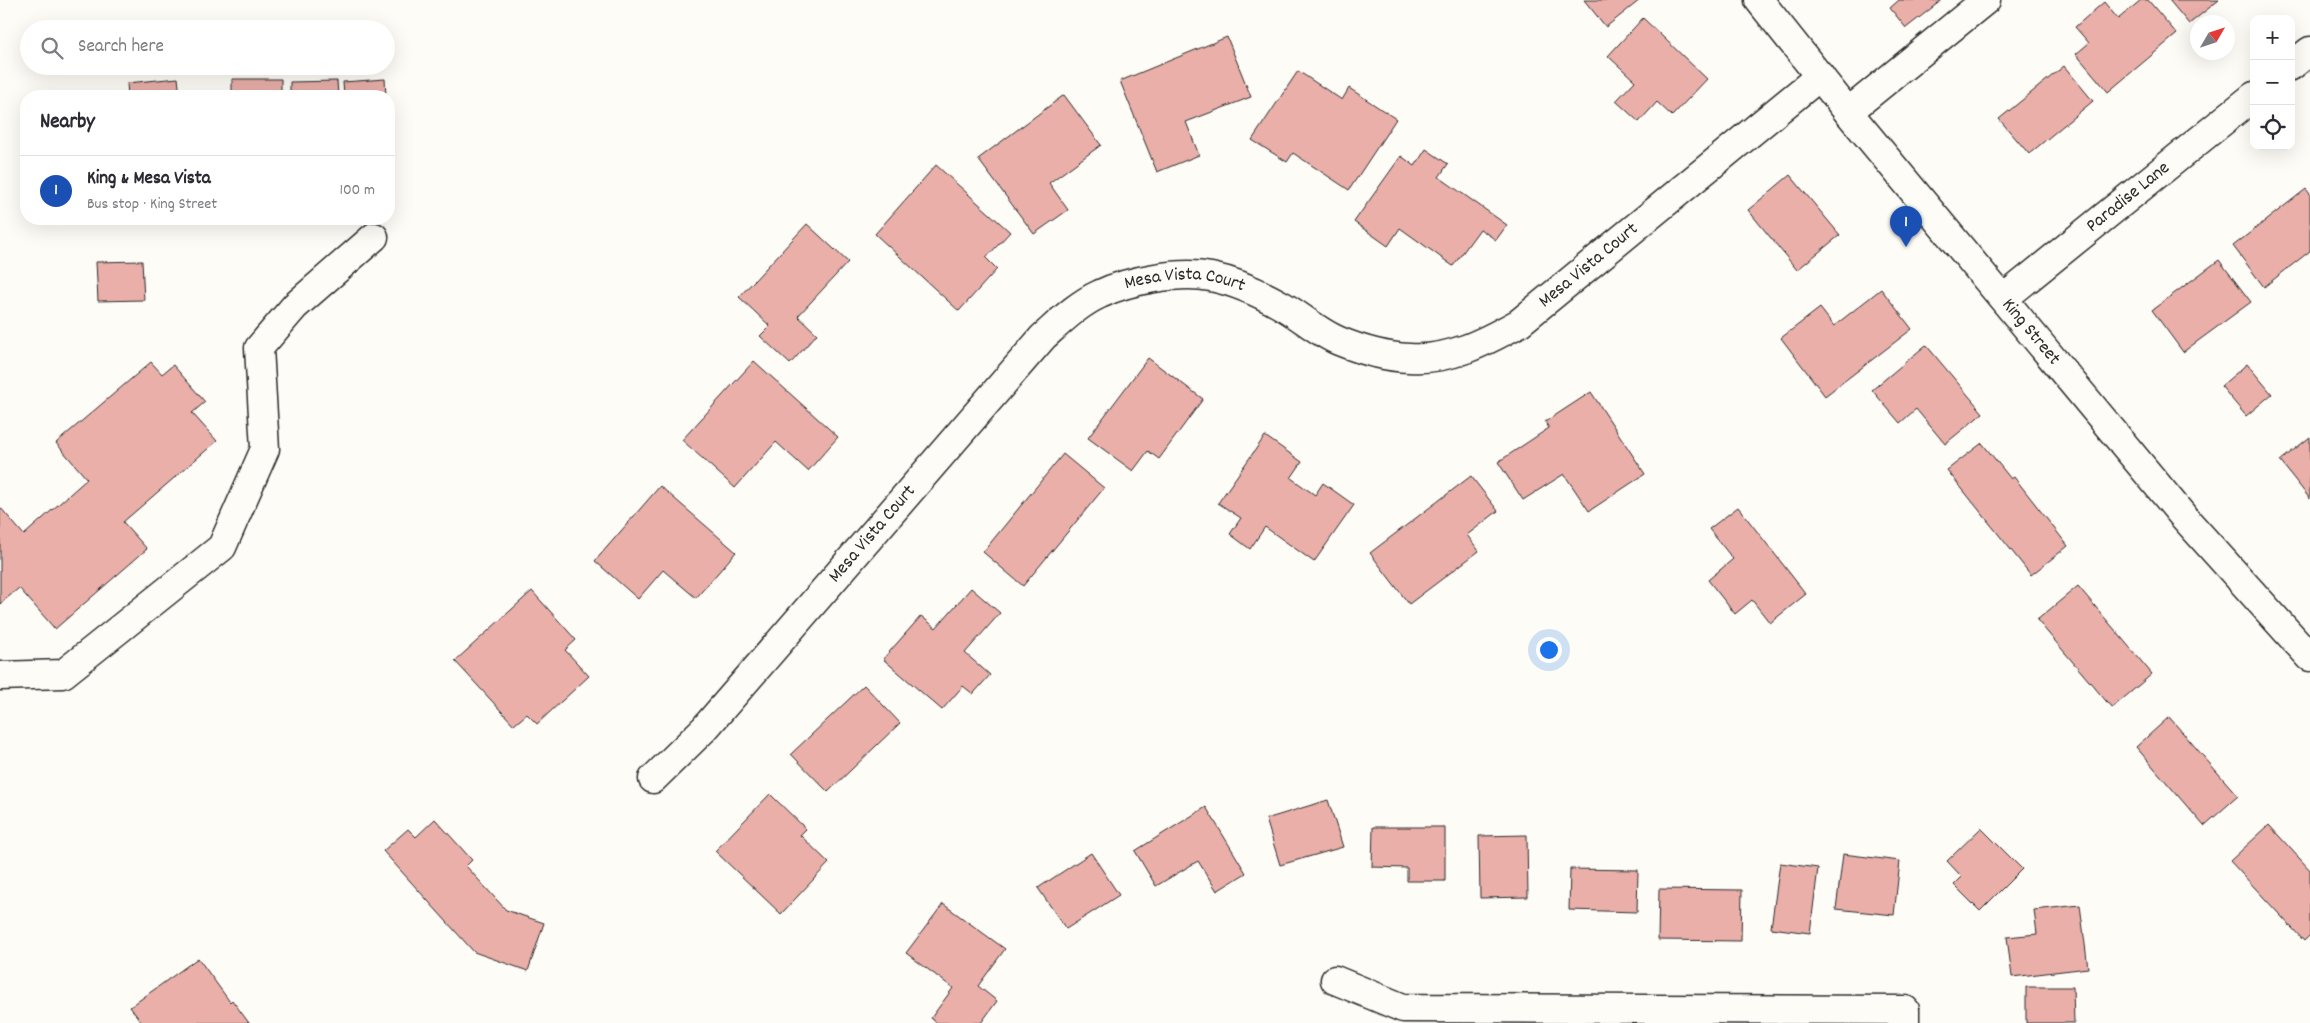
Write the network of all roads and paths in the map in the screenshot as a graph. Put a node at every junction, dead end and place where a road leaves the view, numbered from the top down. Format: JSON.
{"nodes":[{"id":1,"x":1759,"y":0,"type":"edge"},
{"id":2,"x":1986,"y":0,"type":"edge"},
{"id":3,"x":2310,"y":51,"type":"edge"},
{"id":4,"x":2295,"y":63,"type":"edge"},
{"id":5,"x":1820,"y":76,"type":"junction"},
{"id":6,"x":2250,"y":99,"type":"edge"},
{"id":7,"x":1848,"y":112,"type":"junction"},
{"id":8,"x":374,"y":237,"type":"dead end"},
{"id":9,"x":2004,"y":298,"type":"junction"},
{"id":10,"x":2310,"y":657,"type":"edge"},
{"id":11,"x":0,"y":676,"type":"edge"},
{"id":12,"x":653,"y":779,"type":"dead end"},
{"id":13,"x":1335,"y":980,"type":"dead end"},
{"id":14,"x":1905,"y":1017,"type":"edge"}],
"edges":[{"from":1,"to":5,"type":"street","name":"King Street"},
{"from":2,"to":7,"type":"street"},
{"from":3,"to":4,"type":"street"},
{"from":5,"to":7,"type":"street","name":"King Street"},
{"from":5,"to":12,"type":"street","name":"Mesa Vista Court"},
{"from":6,"to":9,"type":"street","name":"Paradise Lane"},
{"from":7,"to":9,"type":"street","name":"King Street"},
{"from":8,"to":11,"type":"street"},
{"from":9,"to":10,"type":"street","name":"King Street"},
{"from":13,"to":14,"type":"street"}]}
